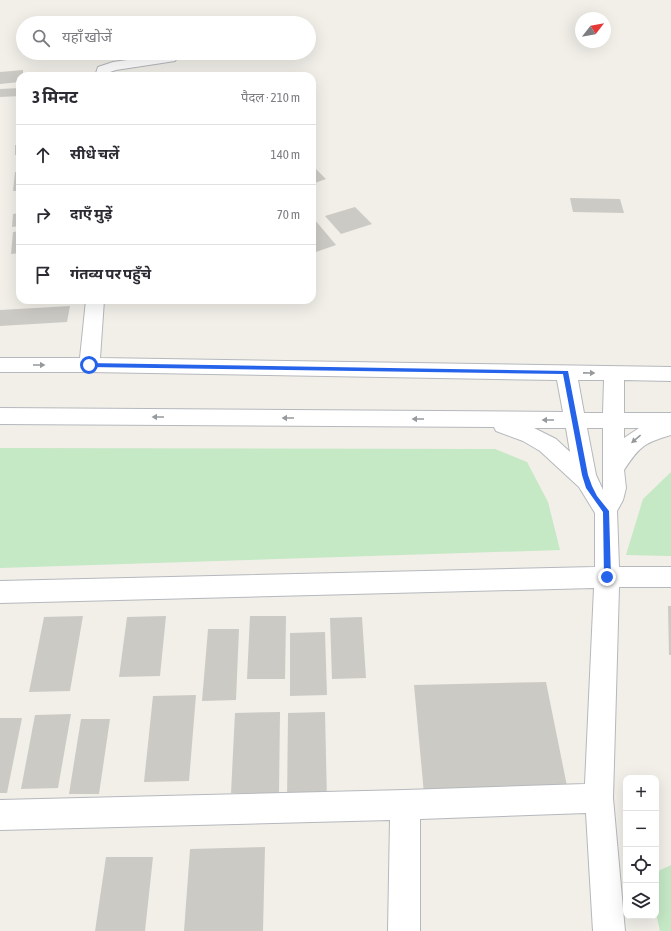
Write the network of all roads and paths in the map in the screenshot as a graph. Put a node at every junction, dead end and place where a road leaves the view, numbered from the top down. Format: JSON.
{"nodes":[{"id":1,"x":156,"y":60,"type":"edge"},
{"id":2,"x":103,"y":72,"type":"edge"},
{"id":3,"x":95,"y":304,"type":"edge"},
{"id":4,"x":0,"y":365,"type":"edge"},
{"id":5,"x":89,"y":365,"type":"junction"},
{"id":6,"x":566,"y":372,"type":"junction"},
{"id":7,"x":614,"y":373,"type":"junction"},
{"id":8,"x":671,"y":374,"type":"edge"},
{"id":9,"x":0,"y":416,"type":"edge"},
{"id":10,"x":614,"y":419,"type":"junction"},
{"id":11,"x":488,"y":420,"type":"junction"},
{"id":12,"x":575,"y":420,"type":"junction"},
{"id":13,"x":671,"y":421,"type":"edge"},
{"id":14,"x":671,"y":427,"type":"edge"},
{"id":15,"x":613,"y":469,"type":"junction"},
{"id":16,"x":587,"y":481,"type":"junction"},
{"id":17,"x":606,"y":511,"type":"junction"},
{"id":18,"x":607,"y":577,"type":"junction"},
{"id":19,"x":671,"y":577,"type":"edge"},
{"id":20,"x":0,"y":592,"type":"edge"},
{"id":21,"x":598,"y":798,"type":"junction"},
{"id":22,"x":405,"y":805,"type":"junction"},
{"id":23,"x":0,"y":815,"type":"edge"},
{"id":24,"x":404,"y":931,"type":"edge"},
{"id":25,"x":609,"y":931,"type":"edge"}],
"edges":[{"from":1,"to":2,"type":"street"},
{"from":3,"to":5,"type":"street"},
{"from":4,"to":5,"type":"street","one_way":true},
{"from":5,"to":6,"type":"street"},
{"from":6,"to":7,"type":"street","one_way":true},
{"from":6,"to":12,"type":"street"},
{"from":7,"to":8,"type":"street"},
{"from":7,"to":10,"type":"street"},
{"from":11,"to":9,"type":"street","one_way":true},
{"from":10,"to":12,"type":"street"},
{"from":10,"to":13,"type":"street"},
{"from":10,"to":15,"type":"street"},
{"from":12,"to":11,"type":"street","one_way":true},
{"from":11,"to":16,"type":"street"},
{"from":12,"to":16,"type":"street"},
{"from":14,"to":15,"type":"street","one_way":true},
{"from":15,"to":17,"type":"street"},
{"from":16,"to":17,"type":"street"},
{"from":17,"to":18,"type":"street"},
{"from":18,"to":19,"type":"street"},
{"from":18,"to":20,"type":"street"},
{"from":18,"to":21,"type":"street"},
{"from":21,"to":22,"type":"street"},
{"from":21,"to":25,"type":"street"},
{"from":22,"to":23,"type":"street"},
{"from":22,"to":24,"type":"street"}]}
